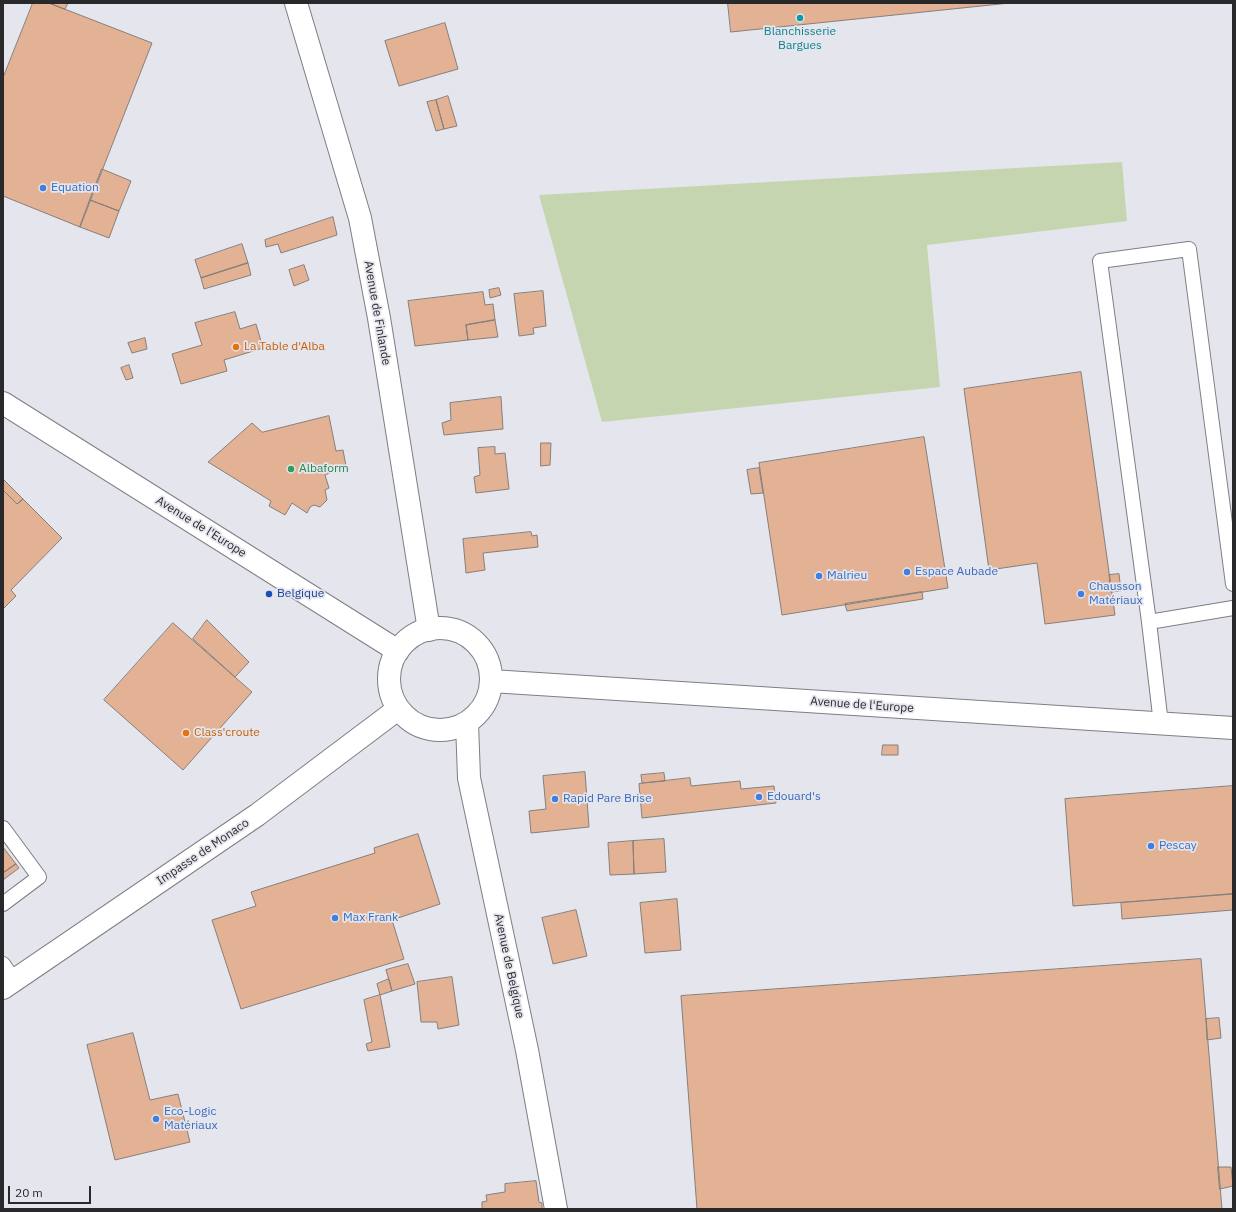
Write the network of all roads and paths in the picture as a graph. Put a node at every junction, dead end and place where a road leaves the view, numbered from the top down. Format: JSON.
{"nodes":[{"id":1,"x":296,"y":3,"type":"edge"},
{"id":2,"x":3,"y":403,"type":"edge"},
{"id":3,"x":1233,"y":584,"type":"edge"},
{"id":4,"x":1233,"y":608,"type":"edge"},
{"id":5,"x":1149,"y":622,"type":"junction"},
{"id":6,"x":429,"y":630,"type":"junction"},
{"id":7,"x":398,"y":651,"type":"junction"},
{"id":8,"x":491,"y":681,"type":"junction"},
{"id":9,"x":398,"y":709,"type":"junction"},
{"id":10,"x":467,"y":723,"type":"junction"},
{"id":11,"x":1161,"y":724,"type":"junction"},
{"id":12,"x":1233,"y":728,"type":"edge"},
{"id":13,"x":3,"y":828,"type":"edge"},
{"id":14,"x":3,"y":904,"type":"edge"},
{"id":15,"x":7,"y":977,"type":"edge"},
{"id":16,"x":556,"y":1209,"type":"edge"}],
"edges":[{"from":1,"to":6,"type":"street","name":"Avenue de Finlande"},
{"from":2,"to":7,"type":"street","name":"Avenue de l'Europe"},
{"from":3,"to":5,"type":"lane"},
{"from":4,"to":5,"type":"lane"},
{"from":5,"to":11,"type":"lane"},
{"from":6,"to":7,"type":"street"},
{"from":6,"to":8,"type":"street"},
{"from":7,"to":9,"type":"street"},
{"from":8,"to":10,"type":"street"},
{"from":8,"to":11,"type":"street","name":"Avenue de l'Europe"},
{"from":9,"to":10,"type":"street"},
{"from":9,"to":15,"type":"street","name":"Impasse de Monaco"},
{"from":10,"to":16,"type":"street","name":"Avenue de Belgique"},
{"from":11,"to":12,"type":"street","name":"Avenue de l'Europe"},
{"from":13,"to":14,"type":"lane"}]}
